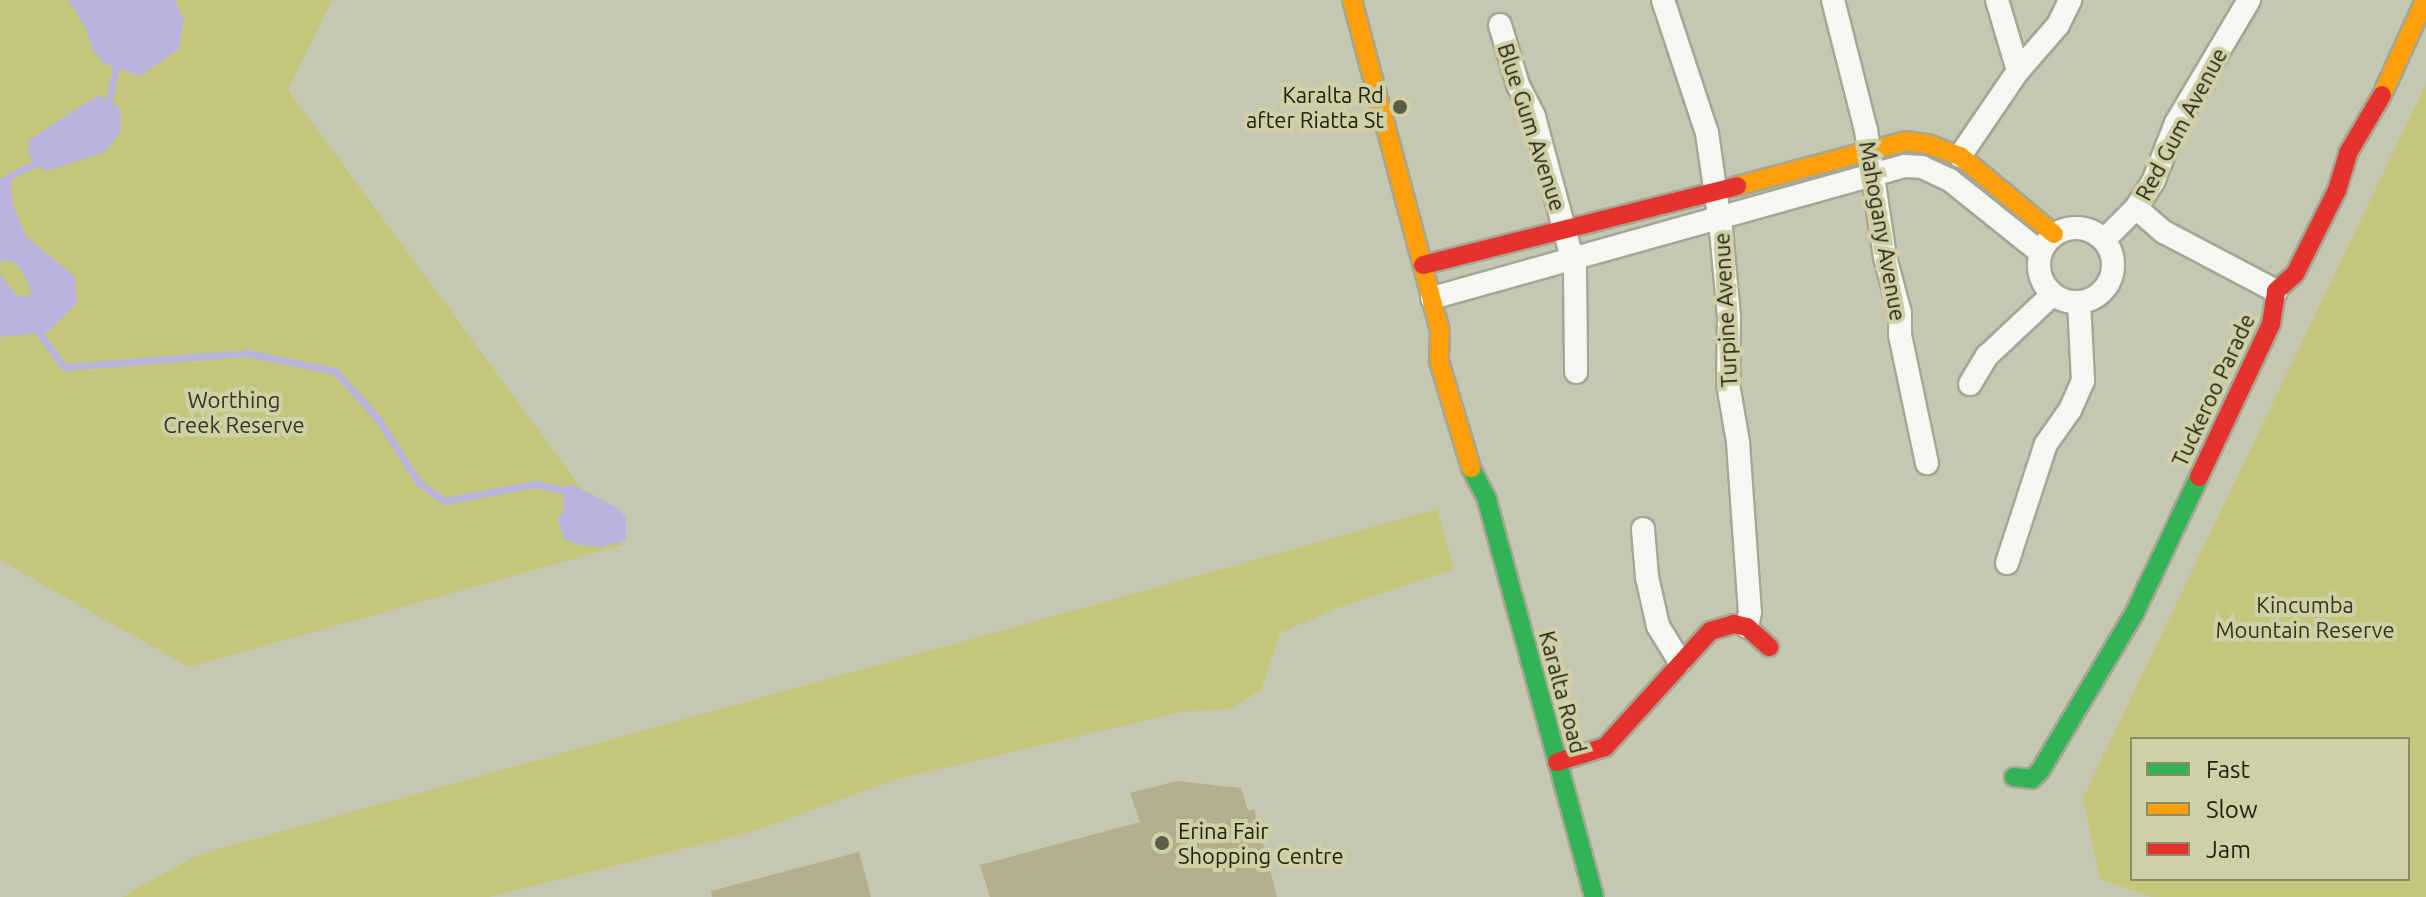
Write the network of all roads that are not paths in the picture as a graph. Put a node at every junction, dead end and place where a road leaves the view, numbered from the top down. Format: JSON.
{"nodes":[{"id":1,"x":1352,"y":0,"type":"edge"},
{"id":2,"x":1663,"y":0,"type":"edge"},
{"id":3,"x":1833,"y":0,"type":"edge"},
{"id":4,"x":1997,"y":0,"type":"edge"},
{"id":5,"x":2070,"y":0,"type":"edge"},
{"id":6,"x":2249,"y":0,"type":"edge"},
{"id":7,"x":2425,"y":0,"type":"edge"},
{"id":8,"x":1500,"y":25,"type":"dead end"},
{"id":9,"x":2018,"y":71,"type":"junction"},
{"id":10,"x":1869,"y":148,"type":"junction"},
{"id":11,"x":1960,"y":156,"type":"junction"},
{"id":12,"x":1872,"y":174,"type":"junction"},
{"id":13,"x":1716,"y":190,"type":"junction"},
{"id":14,"x":2136,"y":208,"type":"junction"},
{"id":15,"x":1719,"y":216,"type":"junction"},
{"id":16,"x":1565,"y":232,"type":"junction"},
{"id":17,"x":2104,"y":240,"type":"junction"},
{"id":18,"x":2047,"y":243,"type":"junction"},
{"id":19,"x":1571,"y":256,"type":"junction"},
{"id":20,"x":1423,"y":265,"type":"junction"},
{"id":21,"x":2276,"y":291,"type":"junction"},
{"id":22,"x":2052,"y":295,"type":"junction"},
{"id":23,"x":1432,"y":298,"type":"junction"},
{"id":24,"x":2079,"y":303,"type":"junction"},
{"id":25,"x":1440,"y":330,"type":"junction"},
{"id":26,"x":1457,"y":353,"type":"dead end"},
{"id":27,"x":1576,"y":372,"type":"dead end"},
{"id":28,"x":1970,"y":384,"type":"dead end"},
{"id":29,"x":1482,"y":436,"type":"dead end"},
{"id":30,"x":1927,"y":463,"type":"dead end"},
{"id":31,"x":1487,"y":500,"type":"junction"},
{"id":32,"x":1643,"y":529,"type":"dead end"},
{"id":33,"x":2007,"y":563,"type":"dead end"},
{"id":34,"x":1747,"y":627,"type":"junction"},
{"id":35,"x":1769,"y":647,"type":"dead end"},
{"id":36,"x":1680,"y":662,"type":"junction"},
{"id":37,"x":1557,"y":762,"type":"junction"},
{"id":38,"x":2014,"y":777,"type":"dead end"},
{"id":39,"x":1594,"y":897,"type":"edge"}],
"edges":[{"from":1,"to":20,"type":"street","name":"Karalta Road"},
{"from":2,"to":13,"type":"street","name":"Turpine Avenue"},
{"from":3,"to":10,"type":"street","name":"Mahogany Avenue"},
{"from":4,"to":9,"type":"street"},
{"from":5,"to":9,"type":"street"},
{"from":6,"to":14,"type":"street","name":"Red Gum Avenue"},
{"from":7,"to":21,"type":"street","name":"Tuckeroo Parade"},
{"from":8,"to":16,"type":"street","name":"Blue Gum Avenue"},
{"from":9,"to":11,"type":"street"},
{"from":10,"to":11,"type":"street"},
{"from":10,"to":12,"type":"street","name":"Mahogany Avenue"},
{"from":10,"to":13,"type":"street"},
{"from":11,"to":18,"type":"street"},
{"from":12,"to":15,"type":"street"},
{"from":12,"to":18,"type":"street"},
{"from":12,"to":30,"type":"street","name":"Mahogany Avenue"},
{"from":13,"to":15,"type":"street","name":"Turpine Avenue"},
{"from":13,"to":16,"type":"street"},
{"from":14,"to":17,"type":"street","name":"Red Gum Avenue"},
{"from":14,"to":21,"type":"street"},
{"from":15,"to":19,"type":"street"},
{"from":15,"to":34,"type":"street","name":"Turpine Avenue"},
{"from":16,"to":19,"type":"street","name":"Blue Gum Avenue"},
{"from":16,"to":20,"type":"street"},
{"from":17,"to":18,"type":"street"},
{"from":17,"to":24,"type":"street"},
{"from":18,"to":22,"type":"street"},
{"from":19,"to":23,"type":"street"},
{"from":19,"to":27,"type":"street","name":"Blue Gum Avenue"},
{"from":20,"to":23,"type":"street","name":"Karalta Road"},
{"from":21,"to":38,"type":"street","name":"Tuckeroo Parade"},
{"from":22,"to":24,"type":"street"},
{"from":22,"to":28,"type":"street"},
{"from":23,"to":25,"type":"street","name":"Karalta Road"},
{"from":24,"to":33,"type":"street"},
{"from":25,"to":26,"type":"street","name":"Karalta Road"},
{"from":25,"to":31,"type":"street","name":"Karalta Road"},
{"from":29,"to":31,"type":"street","name":"Karalta Road"},
{"from":31,"to":37,"type":"street","name":"Karalta Road"},
{"from":32,"to":36,"type":"street"},
{"from":34,"to":35,"type":"street"},
{"from":34,"to":36,"type":"street"},
{"from":36,"to":37,"type":"street"},
{"from":37,"to":39,"type":"street","name":"Karalta Road"}]}
